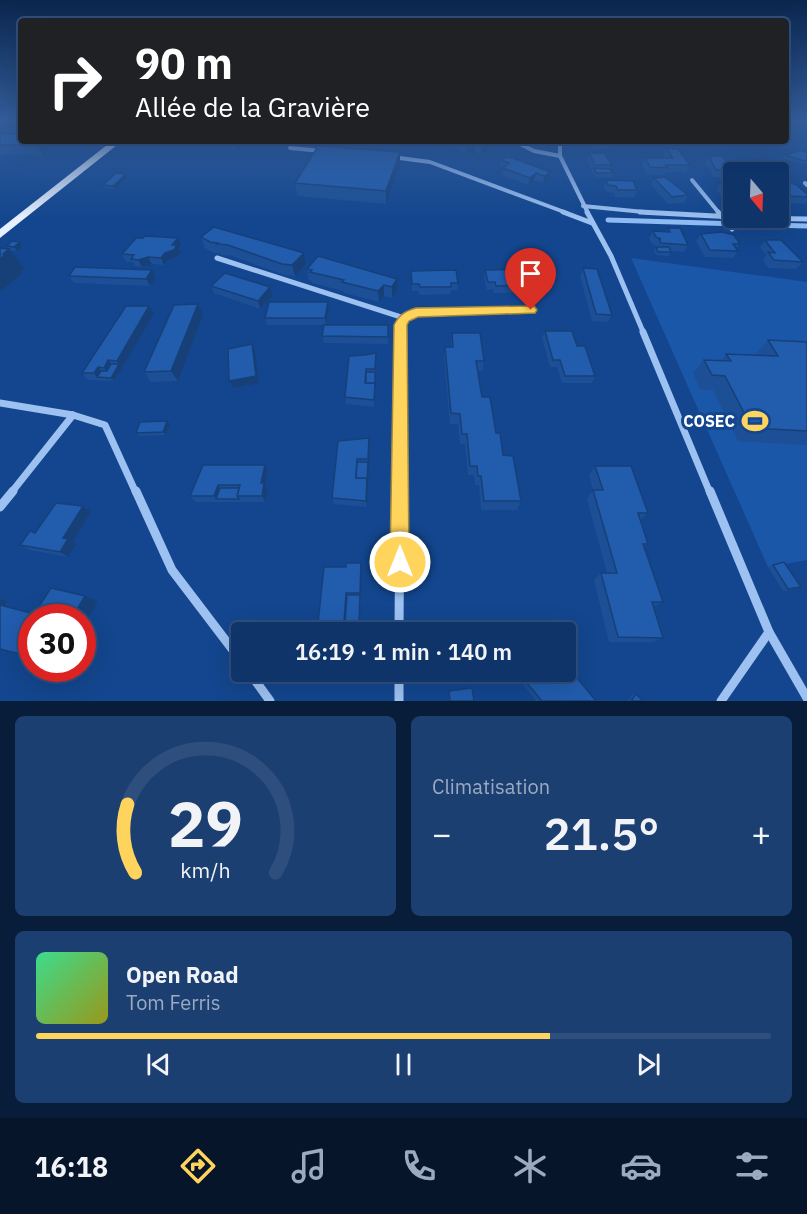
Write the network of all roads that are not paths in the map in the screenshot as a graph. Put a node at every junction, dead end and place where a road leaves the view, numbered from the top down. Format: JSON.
{"nodes":[{"id":1,"x":102,"y":154,"type":"edge"},
{"id":2,"x":545,"y":154,"type":"edge"},
{"id":3,"x":380,"y":156,"type":"edge"},
{"id":4,"x":560,"y":156,"type":"joint"},
{"id":5,"x":692,"y":180,"type":"dead end"},
{"id":6,"x":583,"y":206,"type":"junction"},
{"id":7,"x":720,"y":217,"type":"junction"},
{"id":8,"x":789,"y":219,"type":"edge"},
{"id":9,"x":807,"y":219,"type":"edge"},
{"id":10,"x":593,"y":223,"type":"junction"},
{"id":11,"x":732,"y":229,"type":"dead end"},
{"id":12,"x":0,"y":235,"type":"edge"},
{"id":13,"x":217,"y":258,"type":"edge"},
{"id":14,"x":531,"y":310,"type":"dead end"},
{"id":15,"x":404,"y":318,"type":"junction"},
{"id":16,"x":0,"y":403,"type":"edge"},
{"id":17,"x":72,"y":415,"type":"junction"},
{"id":18,"x":0,"y":507,"type":"edge"},
{"id":19,"x":399,"y":622,"type":"edge"},
{"id":20,"x":769,"y":632,"type":"junction"},
{"id":21,"x":231,"y":648,"type":"edge"},
{"id":22,"x":256,"y":682,"type":"edge"},
{"id":23,"x":399,"y":682,"type":"edge"},
{"id":24,"x":807,"y":698,"type":"edge"},
{"id":25,"x":270,"y":701,"type":"edge"},
{"id":26,"x":399,"y":701,"type":"edge"},
{"id":27,"x":721,"y":701,"type":"edge"}],
"edges":[{"from":1,"to":12,"type":"main road"},
{"from":2,"to":4,"type":"street"},
{"from":3,"to":10,"type":"street"},
{"from":4,"to":6,"type":"street"},
{"from":5,"to":7,"type":"street"},
{"from":6,"to":7,"type":"street"},
{"from":6,"to":10,"type":"street"},
{"from":7,"to":11,"type":"street"},
{"from":8,"to":9,"type":"street"},
{"from":10,"to":20,"type":"street"},
{"from":13,"to":15,"type":"street"},
{"from":14,"to":15,"type":"street"},
{"from":15,"to":19,"type":"street"},
{"from":16,"to":17,"type":"street"},
{"from":17,"to":18,"type":"street"},
{"from":17,"to":21,"type":"street"},
{"from":20,"to":24,"type":"street"},
{"from":20,"to":27,"type":"street"},
{"from":22,"to":25,"type":"street"},
{"from":23,"to":26,"type":"street"}]}
